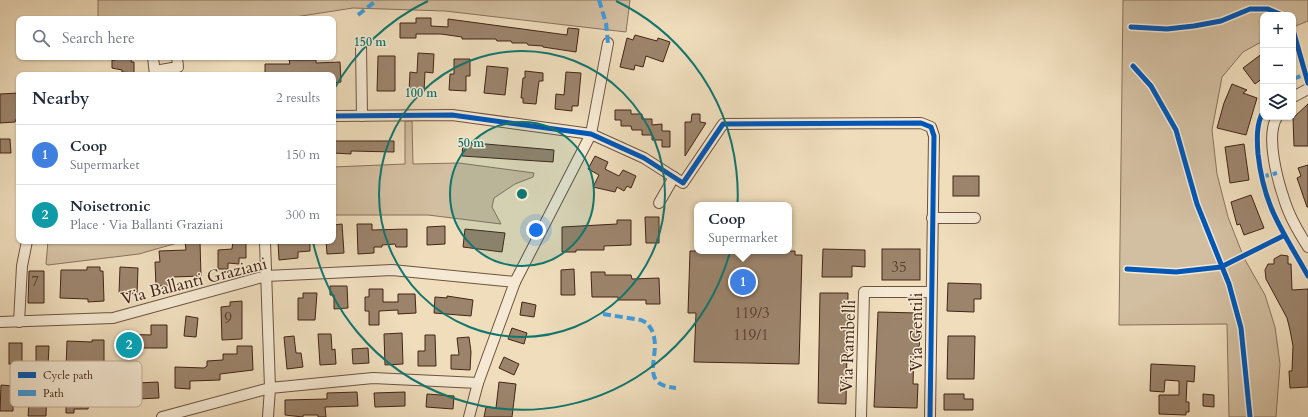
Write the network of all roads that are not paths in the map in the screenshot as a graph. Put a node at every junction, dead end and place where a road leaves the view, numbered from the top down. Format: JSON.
{"nodes":[{"id":1,"x":608,"y":43,"type":"dead end"},
{"id":2,"x":361,"y":45,"type":"dead end"},
{"id":3,"x":154,"y":60,"type":"edge"},
{"id":4,"x":177,"y":60,"type":"edge"},
{"id":5,"x":155,"y":72,"type":"edge"},
{"id":6,"x":159,"y":72,"type":"edge"},
{"id":7,"x":1308,"y":89,"type":"edge"},
{"id":8,"x":1296,"y":95,"type":"edge"},
{"id":9,"x":336,"y":116,"type":"edge"},
{"id":10,"x":362,"y":116,"type":"junction"},
{"id":11,"x":1276,"y":120,"type":"edge"},
{"id":12,"x":591,"y":134,"type":"junction"},
{"id":13,"x":678,"y":180,"type":"junction"},
{"id":14,"x":659,"y":203,"type":"dead end"},
{"id":15,"x":932,"y":218,"type":"junction"},
{"id":16,"x":975,"y":218,"type":"dead end"},
{"id":17,"x":26,"y":244,"type":"edge"},
{"id":18,"x":266,"y":244,"type":"edge"},
{"id":19,"x":1308,"y":247,"type":"edge"},
{"id":20,"x":266,"y":276,"type":"junction"},
{"id":21,"x":515,"y":282,"type":"junction"},
{"id":22,"x":931,"y":292,"type":"junction"},
{"id":23,"x":0,"y":322,"type":"edge"},
{"id":24,"x":19,"y":322,"type":"junction"},
{"id":25,"x":478,"y":383,"type":"junction"},
{"id":26,"x":270,"y":388,"type":"junction"},
{"id":27,"x":162,"y":417,"type":"edge"},
{"id":28,"x":268,"y":417,"type":"edge"},
{"id":29,"x":469,"y":417,"type":"edge"},
{"id":30,"x":861,"y":417,"type":"edge"},
{"id":31,"x":930,"y":417,"type":"edge"}],
"edges":[{"from":1,"to":12,"type":"street"},
{"from":2,"to":10,"type":"street"},
{"from":3,"to":5,"type":"street"},
{"from":4,"to":6,"type":"street"},
{"from":7,"to":8,"type":"street"},
{"from":9,"to":10,"type":"street"},
{"from":10,"to":12,"type":"street"},
{"from":11,"to":19,"type":"street"},
{"from":12,"to":13,"type":"street"},
{"from":12,"to":21,"type":"street"},
{"from":13,"to":14,"type":"street"},
{"from":13,"to":15,"type":"street","name":"Via Gentili"},
{"from":15,"to":16,"type":"street"},
{"from":15,"to":22,"type":"street","name":"Via Gentili"},
{"from":17,"to":24,"type":"street"},
{"from":18,"to":20,"type":"street"},
{"from":20,"to":21,"type":"street","name":"Via Ballanti Graziani"},
{"from":20,"to":24,"type":"street","name":"Via Ballanti Graziani"},
{"from":20,"to":26,"type":"street"},
{"from":21,"to":25,"type":"street"},
{"from":22,"to":30,"type":"street","name":"Via Rambelli"},
{"from":22,"to":31,"type":"street","name":"Via Gentili"},
{"from":23,"to":24,"type":"street","name":"Via Ballanti Graziani"},
{"from":25,"to":26,"type":"street"},
{"from":25,"to":29,"type":"street"},
{"from":26,"to":27,"type":"street"},
{"from":26,"to":28,"type":"street"}]}
